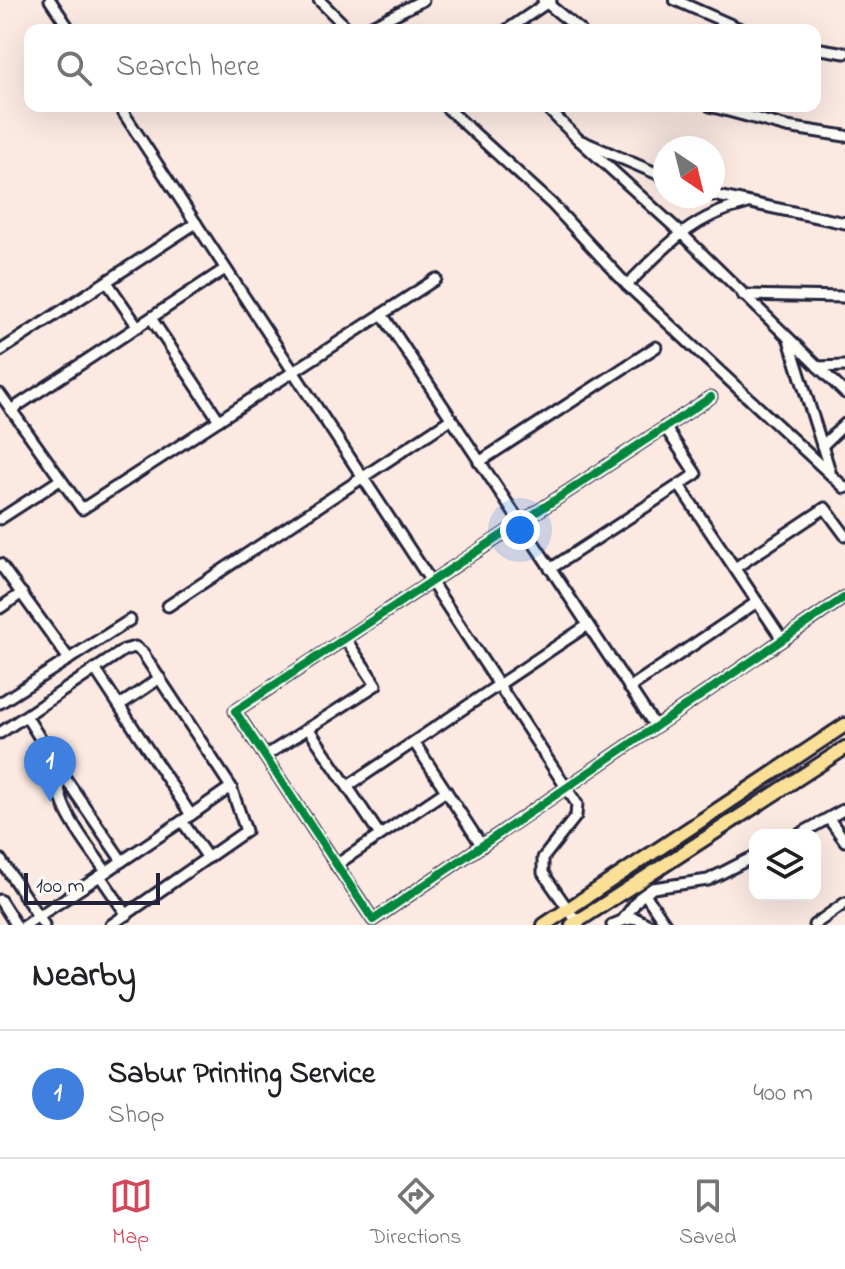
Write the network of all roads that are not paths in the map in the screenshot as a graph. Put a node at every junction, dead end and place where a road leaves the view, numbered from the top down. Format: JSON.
{"nodes":[{"id":1,"x":50,"y":0,"type":"edge"},
{"id":2,"x":319,"y":0,"type":"edge"},
{"id":3,"x":423,"y":0,"type":"edge"},
{"id":4,"x":675,"y":0,"type":"edge"},
{"id":5,"x":547,"y":1,"type":"edge"},
{"id":6,"x":66,"y":24,"type":"edge"},
{"id":7,"x":343,"y":24,"type":"edge"},
{"id":8,"x":383,"y":24,"type":"edge"},
{"id":9,"x":515,"y":24,"type":"edge"},
{"id":10,"x":573,"y":24,"type":"edge"},
{"id":11,"x":729,"y":24,"type":"edge"},
{"id":12,"x":821,"y":49,"type":"edge"},
{"id":13,"x":845,"y":53,"type":"edge"},
{"id":14,"x":123,"y":112,"type":"edge"},
{"id":15,"x":452,"y":112,"type":"edge"},
{"id":16,"x":551,"y":112,"type":"edge"},
{"id":17,"x":729,"y":113,"type":"edge"},
{"id":18,"x":845,"y":136,"type":"edge"},
{"id":19,"x":579,"y":140,"type":"junction"},
{"id":20,"x":653,"y":172,"type":"edge"},
{"id":21,"x":725,"y":198,"type":"edge"},
{"id":22,"x":745,"y":204,"type":"junction"},
{"id":23,"x":196,"y":223,"type":"junction"},
{"id":24,"x":845,"y":223,"type":"edge"},
{"id":25,"x":680,"y":232,"type":"junction"},
{"id":26,"x":225,"y":269,"type":"junction"},
{"id":27,"x":436,"y":279,"type":"dead end"},
{"id":28,"x":107,"y":282,"type":"junction"},
{"id":29,"x":627,"y":285,"type":"junction"},
{"id":30,"x":743,"y":295,"type":"junction"},
{"id":31,"x":845,"y":297,"type":"edge"},
{"id":32,"x":382,"y":314,"type":"junction"},
{"id":33,"x":151,"y":318,"type":"junction"},
{"id":34,"x":138,"y":327,"type":"junction"},
{"id":35,"x":788,"y":338,"type":"junction"},
{"id":36,"x":656,"y":347,"type":"dead end"},
{"id":37,"x":0,"y":351,"type":"edge"},
{"id":38,"x":845,"y":366,"type":"edge"},
{"id":39,"x":818,"y":367,"type":"junction"},
{"id":40,"x":292,"y":373,"type":"junction"},
{"id":41,"x":845,"y":393,"type":"edge"},
{"id":42,"x":0,"y":394,"type":"edge"},
{"id":43,"x":711,"y":397,"type":"dead end"},
{"id":44,"x":11,"y":410,"type":"junction"},
{"id":45,"x":451,"y":419,"type":"junction"},
{"id":46,"x":219,"y":420,"type":"junction"},
{"id":47,"x":845,"y":424,"type":"edge"},
{"id":48,"x":665,"y":427,"type":"junction"},
{"id":49,"x":822,"y":446,"type":"junction"},
{"id":50,"x":479,"y":462,"type":"junction"},
{"id":51,"x":831,"y":474,"type":"junction"},
{"id":52,"x":362,"y":477,"type":"junction"},
{"id":53,"x":60,"y":480,"type":"junction"},
{"id":54,"x":679,"y":485,"type":"junction"},
{"id":55,"x":845,"y":488,"type":"edge"},
{"id":56,"x":0,"y":519,"type":"edge"},
{"id":57,"x":519,"y":523,"type":"junction"},
{"id":58,"x":845,"y":535,"type":"edge"},
{"id":59,"x":0,"y":564,"type":"edge"},
{"id":60,"x":735,"y":568,"type":"junction"},
{"id":61,"x":550,"y":569,"type":"junction"},
{"id":62,"x":431,"y":581,"type":"junction"},
{"id":63,"x":22,"y":593,"type":"junction"},
{"id":64,"x":845,"y":597,"type":"edge"},
{"id":65,"x":757,"y":602,"type":"junction"},
{"id":66,"x":168,"y":606,"type":"dead end"},
{"id":67,"x":0,"y":608,"type":"edge"},
{"id":68,"x":130,"y":620,"type":"dead end"},
{"id":69,"x":588,"y":625,"type":"junction"},
{"id":70,"x":345,"y":638,"type":"junction"},
{"id":71,"x":782,"y":639,"type":"junction"},
{"id":72,"x":69,"y":659,"type":"junction"},
{"id":73,"x":95,"y":669,"type":"junction"},
{"id":74,"x":160,"y":678,"type":"junction"},
{"id":75,"x":499,"y":684,"type":"junction"},
{"id":76,"x":629,"y":688,"type":"junction"},
{"id":77,"x":0,"y":703,"type":"edge"},
{"id":78,"x":120,"y":705,"type":"junction"},
{"id":79,"x":26,"y":716,"type":"junction"},
{"id":80,"x":845,"y":725,"type":"edge"},
{"id":81,"x":655,"y":726,"type":"junction"},
{"id":82,"x":308,"y":728,"type":"junction"},
{"id":83,"x":0,"y":733,"type":"edge"},
{"id":84,"x":414,"y":742,"type":"junction"},
{"id":85,"x":845,"y":748,"type":"edge"},
{"id":86,"x":265,"y":756,"type":"junction"},
{"id":87,"x":61,"y":772,"type":"junction"},
{"id":88,"x":348,"y":786,"type":"junction"},
{"id":89,"x":231,"y":787,"type":"junction"},
{"id":90,"x":567,"y":788,"type":"junction"},
{"id":91,"x":446,"y":791,"type":"junction"},
{"id":92,"x":845,"y":809,"type":"edge"},
{"id":93,"x":186,"y":818,"type":"junction"},
{"id":94,"x":829,"y":819,"type":"junction"},
{"id":95,"x":810,"y":829,"type":"edge"},
{"id":96,"x":380,"y":835,"type":"junction"},
{"id":97,"x":845,"y":841,"type":"edge"},
{"id":98,"x":482,"y":846,"type":"junction"},
{"id":99,"x":208,"y":858,"type":"junction"},
{"id":100,"x":0,"y":859,"type":"edge"},
{"id":101,"x":749,"y":859,"type":"edge"},
{"id":102,"x":122,"y":861,"type":"junction"},
{"id":103,"x":336,"y":865,"type":"junction"},
{"id":104,"x":103,"y":874,"type":"junction"},
{"id":105,"x":645,"y":894,"type":"junction"},
{"id":106,"x":0,"y":900,"type":"edge"},
{"id":107,"x":845,"y":903,"type":"edge"},
{"id":108,"x":568,"y":909,"type":"junction"},
{"id":109,"x":127,"y":915,"type":"junction"},
{"id":110,"x":41,"y":921,"type":"edge"},
{"id":111,"x":617,"y":923,"type":"edge"},
{"id":112,"x":576,"y":924,"type":"edge"},
{"id":113,"x":16,"y":925,"type":"edge"},
{"id":114,"x":25,"y":925,"type":"edge"},
{"id":115,"x":111,"y":925,"type":"edge"},
{"id":116,"x":544,"y":925,"type":"edge"},
{"id":117,"x":649,"y":925,"type":"edge"},
{"id":118,"x":666,"y":925,"type":"edge"},
{"id":119,"x":814,"y":925,"type":"edge"}],
"edges":[{"from":1,"to":6,"type":"street"},
{"from":2,"to":7,"type":"street"},
{"from":3,"to":8,"type":"street"},
{"from":4,"to":11,"type":"street"},
{"from":5,"to":9,"type":"street"},
{"from":5,"to":10,"type":"street"},
{"from":12,"to":13,"type":"street"},
{"from":14,"to":23,"type":"street"},
{"from":15,"to":29,"type":"street"},
{"from":16,"to":19,"type":"street"},
{"from":17,"to":18,"type":"street"},
{"from":19,"to":20,"type":"street"},
{"from":19,"to":25,"type":"street"},
{"from":21,"to":22,"type":"street"},
{"from":22,"to":24,"type":"street"},
{"from":22,"to":25,"type":"street"},
{"from":23,"to":26,"type":"street"},
{"from":23,"to":28,"type":"street"},
{"from":25,"to":29,"type":"street"},
{"from":25,"to":30,"type":"street"},
{"from":26,"to":33,"type":"street"},
{"from":26,"to":40,"type":"street"},
{"from":27,"to":32,"type":"street"},
{"from":28,"to":34,"type":"street"},
{"from":28,"to":37,"type":"street"},
{"from":29,"to":51,"type":"street"},
{"from":30,"to":31,"type":"street"},
{"from":30,"to":35,"type":"street"},
{"from":32,"to":40,"type":"street"},
{"from":32,"to":45,"type":"street"},
{"from":33,"to":34,"type":"street"},
{"from":33,"to":46,"type":"street"},
{"from":34,"to":44,"type":"street"},
{"from":35,"to":39,"type":"street"},
{"from":35,"to":49,"type":"street"},
{"from":36,"to":50,"type":"street"},
{"from":38,"to":39,"type":"street"},
{"from":39,"to":41,"type":"street"},
{"from":40,"to":46,"type":"street"},
{"from":40,"to":52,"type":"street"},
{"from":42,"to":44,"type":"street"},
{"from":43,"to":48,"type":"street"},
{"from":44,"to":53,"type":"street"},
{"from":45,"to":50,"type":"street"},
{"from":45,"to":52,"type":"street"},
{"from":46,"to":53,"type":"street"},
{"from":47,"to":49,"type":"street"},
{"from":48,"to":54,"type":"street"},
{"from":48,"to":57,"type":"street"},
{"from":49,"to":51,"type":"street"},
{"from":50,"to":57,"type":"street"},
{"from":51,"to":55,"type":"street"},
{"from":52,"to":62,"type":"street"},
{"from":52,"to":66,"type":"street"},
{"from":53,"to":56,"type":"street"},
{"from":54,"to":60,"type":"street"},
{"from":54,"to":61,"type":"street"},
{"from":57,"to":61,"type":"street"},
{"from":57,"to":62,"type":"street"},
{"from":58,"to":60,"type":"street"},
{"from":59,"to":63,"type":"street"},
{"from":60,"to":65,"type":"street"},
{"from":61,"to":69,"type":"street"},
{"from":62,"to":70,"type":"street"},
{"from":62,"to":75,"type":"street"},
{"from":63,"to":67,"type":"street"},
{"from":63,"to":72,"type":"street"},
{"from":64,"to":71,"type":"street"},
{"from":65,"to":71,"type":"street"},
{"from":65,"to":76,"type":"street"},
{"from":68,"to":72,"type":"street"},
{"from":69,"to":75,"type":"street"},
{"from":69,"to":76,"type":"street"},
{"from":70,"to":82,"type":"street"},
{"from":70,"to":86,"type":"street"},
{"from":71,"to":81,"type":"street"},
{"from":72,"to":77,"type":"street"},
{"from":73,"to":74,"type":"street"},
{"from":73,"to":78,"type":"street"},
{"from":73,"to":79,"type":"street"},
{"from":74,"to":78,"type":"street"},
{"from":74,"to":89,"type":"street"},
{"from":75,"to":84,"type":"street"},
{"from":75,"to":90,"type":"street"},
{"from":76,"to":81,"type":"street"},
{"from":78,"to":93,"type":"street"},
{"from":79,"to":83,"type":"street"},
{"from":79,"to":87,"type":"street"},
{"from":80,"to":108,"type":"main road"},
{"from":81,"to":90,"type":"street"},
{"from":82,"to":86,"type":"street"},
{"from":82,"to":88,"type":"street"},
{"from":84,"to":88,"type":"street"},
{"from":84,"to":91,"type":"street"},
{"from":85,"to":112,"type":"main road"},
{"from":86,"to":103,"type":"street"},
{"from":87,"to":102,"type":"street"},
{"from":87,"to":104,"type":"street"},
{"from":88,"to":96,"type":"street"},
{"from":89,"to":93,"type":"street"},
{"from":89,"to":99,"type":"street"},
{"from":90,"to":98,"type":"street"},
{"from":90,"to":108,"type":"street"},
{"from":91,"to":96,"type":"street"},
{"from":91,"to":98,"type":"street"},
{"from":92,"to":94,"type":"street"},
{"from":93,"to":99,"type":"street"},
{"from":93,"to":102,"type":"street"},
{"from":94,"to":95,"type":"street"},
{"from":94,"to":97,"type":"street"},
{"from":96,"to":103,"type":"street"},
{"from":98,"to":103,"type":"street"},
{"from":99,"to":109,"type":"street"},
{"from":100,"to":110,"type":"street"},
{"from":101,"to":105,"type":"street"},
{"from":102,"to":104,"type":"street"},
{"from":104,"to":109,"type":"street"},
{"from":104,"to":110,"type":"street"},
{"from":105,"to":111,"type":"street"},
{"from":105,"to":118,"type":"street"},
{"from":106,"to":113,"type":"street"},
{"from":107,"to":119,"type":"street"},
{"from":108,"to":112,"type":"street"},
{"from":108,"to":116,"type":"main road"},
{"from":109,"to":115,"type":"street"},
{"from":110,"to":114,"type":"street"},
{"from":111,"to":117,"type":"street"}]}
